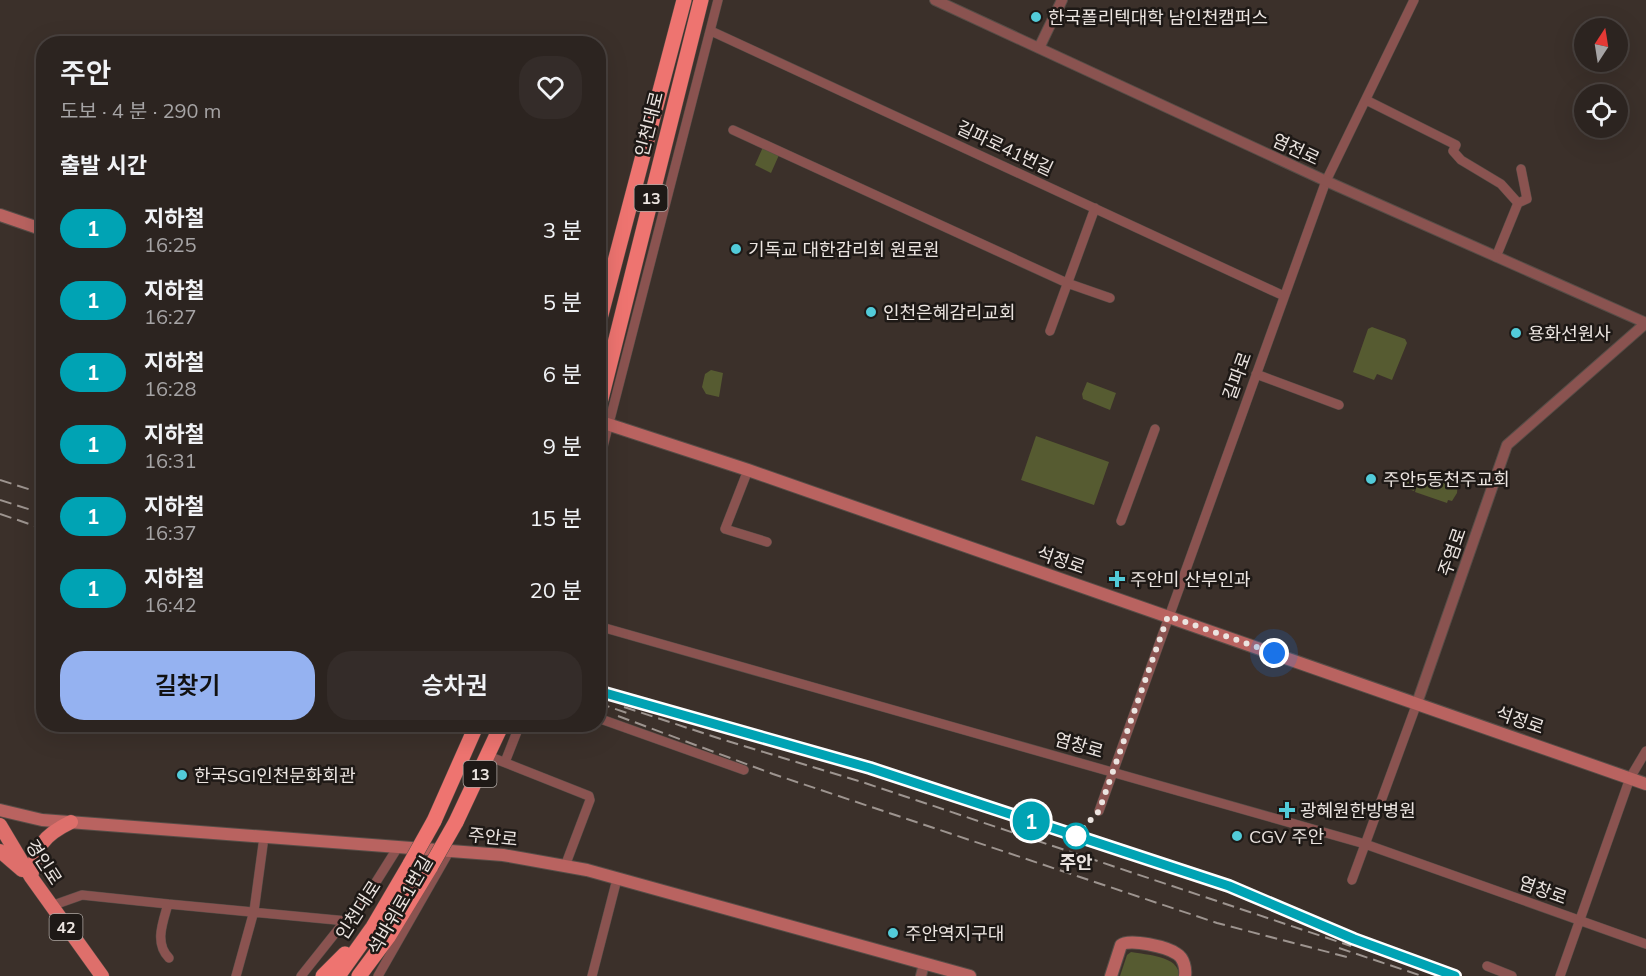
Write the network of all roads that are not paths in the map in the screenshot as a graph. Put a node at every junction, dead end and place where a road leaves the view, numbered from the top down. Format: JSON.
{"nodes":[{"id":1,"x":673,"y":0,"type":"edge"},
{"id":2,"x":684,"y":0,"type":"edge"},
{"id":3,"x":701,"y":0,"type":"edge"},
{"id":4,"x":711,"y":0,"type":"edge"},
{"id":5,"x":718,"y":0,"type":"edge"},
{"id":6,"x":934,"y":0,"type":"edge"},
{"id":7,"x":1062,"y":0,"type":"edge"},
{"id":8,"x":1414,"y":0,"type":"edge"},
{"id":9,"x":711,"y":31,"type":"junction"},
{"id":10,"x":1040,"y":48,"type":"junction"},
{"id":11,"x":1366,"y":100,"type":"junction"},
{"id":12,"x":652,"y":120,"type":"junction"},
{"id":13,"x":669,"y":126,"type":"junction"},
{"id":14,"x":733,"y":130,"type":"dead end"},
{"id":15,"x":1521,"y":169,"type":"dead end"},
{"id":16,"x":1326,"y":181,"type":"junction"},
{"id":17,"x":1518,"y":203,"type":"junction"},
{"id":18,"x":1095,"y":208,"type":"junction"},
{"id":19,"x":0,"y":216,"type":"edge"},
{"id":20,"x":36,"y":227,"type":"edge"},
{"id":21,"x":1496,"y":256,"type":"junction"},
{"id":22,"x":1067,"y":283,"type":"junction"},
{"id":23,"x":606,"y":295,"type":"edge"},
{"id":24,"x":1284,"y":296,"type":"junction"},
{"id":25,"x":1110,"y":298,"type":"dead end"},
{"id":26,"x":1646,"y":323,"type":"edge"},
{"id":27,"x":1050,"y":331,"type":"dead end"},
{"id":28,"x":1256,"y":374,"type":"junction"},
{"id":29,"x":606,"y":380,"type":"edge"},
{"id":30,"x":1338,"y":405,"type":"dead end"},
{"id":31,"x":606,"y":416,"type":"edge"},
{"id":32,"x":606,"y":424,"type":"edge"},
{"id":33,"x":1155,"y":429,"type":"dead end"},
{"id":34,"x":748,"y":470,"type":"junction"},
{"id":35,"x":1121,"y":521,"type":"dead end"},
{"id":36,"x":766,"y":542,"type":"dead end"},
{"id":37,"x":1168,"y":616,"type":"junction"},
{"id":38,"x":606,"y":628,"type":"edge"},
{"id":39,"x":1417,"y":703,"type":"junction"},
{"id":40,"x":606,"y":721,"type":"edge"},
{"id":41,"x":473,"y":732,"type":"edge"},
{"id":42,"x":498,"y":732,"type":"edge"},
{"id":43,"x":517,"y":732,"type":"edge"},
{"id":44,"x":1646,"y":751,"type":"edge"},
{"id":45,"x":488,"y":756,"type":"junction"},
{"id":46,"x":505,"y":762,"type":"junction"},
{"id":47,"x":744,"y":770,"type":"dead end"},
{"id":48,"x":1113,"y":772,"type":"junction"},
{"id":49,"x":1630,"y":778,"type":"junction"},
{"id":50,"x":1646,"y":784,"type":"edge"},
{"id":51,"x":0,"y":810,"type":"edge"},
{"id":52,"x":1099,"y":811,"type":"dead end"},
{"id":53,"x":71,"y":822,"type":"junction"},
{"id":54,"x":0,"y":825,"type":"edge"},
{"id":55,"x":264,"y":837,"type":"junction"},
{"id":56,"x":1365,"y":844,"type":"junction"},
{"id":57,"x":398,"y":847,"type":"junction"},
{"id":58,"x":450,"y":850,"type":"junction"},
{"id":59,"x":0,"y":851,"type":"edge"},
{"id":60,"x":565,"y":866,"type":"junction"},
{"id":61,"x":31,"y":877,"type":"junction"},
{"id":62,"x":617,"y":879,"type":"junction"},
{"id":63,"x":1352,"y":880,"type":"dead end"},
{"id":64,"x":168,"y":904,"type":"junction"},
{"id":65,"x":51,"y":906,"type":"junction"},
{"id":66,"x":254,"y":911,"type":"junction"},
{"id":67,"x":347,"y":921,"type":"junction"},
{"id":68,"x":1580,"y":921,"type":"junction"},
{"id":69,"x":373,"y":927,"type":"junction"},
{"id":70,"x":388,"y":937,"type":"junction"},
{"id":71,"x":1646,"y":944,"type":"edge"},
{"id":72,"x":169,"y":958,"type":"dead end"},
{"id":73,"x":1487,"y":966,"type":"dead end"},
{"id":74,"x":922,"y":970,"type":"edge"},
{"id":75,"x":102,"y":976,"type":"edge"},
{"id":76,"x":236,"y":976,"type":"edge"},
{"id":77,"x":301,"y":976,"type":"edge"},
{"id":78,"x":323,"y":976,"type":"edge"},
{"id":79,"x":338,"y":976,"type":"edge"},
{"id":80,"x":359,"y":976,"type":"edge"},
{"id":81,"x":367,"y":976,"type":"edge"},
{"id":82,"x":378,"y":976,"type":"edge"},
{"id":83,"x":592,"y":976,"type":"edge"},
{"id":84,"x":970,"y":976,"type":"edge"},
{"id":85,"x":1111,"y":976,"type":"edge"},
{"id":86,"x":1185,"y":976,"type":"edge"},
{"id":87,"x":1512,"y":976,"type":"edge"},
{"id":88,"x":1560,"y":976,"type":"edge"}],
"edges":[{"from":1,"to":12,"type":"highway"},
{"from":2,"to":12,"type":"highway","name":"인천대로","number":"13"},
{"from":3,"to":13,"type":"highway","name":"인천대로","number":"13"},
{"from":4,"to":13,"type":"highway"},
{"from":5,"to":9,"type":"street"},
{"from":6,"to":10,"type":"street","name":"염전로"},
{"from":7,"to":10,"type":"street"},
{"from":8,"to":11,"type":"street","name":"길파로"},
{"from":9,"to":18,"type":"street","name":"길파로41번길"},
{"from":9,"to":31,"type":"street"},
{"from":10,"to":16,"type":"street","name":"염전로"},
{"from":11,"to":16,"type":"street","name":"길파로"},
{"from":11,"to":17,"type":"street"},
{"from":12,"to":23,"type":"highway","name":"인천대로","number":"13"},
{"from":13,"to":29,"type":"highway","name":"인천대로","number":"13"},
{"from":14,"to":22,"type":"street"},
{"from":15,"to":17,"type":"street"},
{"from":16,"to":21,"type":"street","name":"염전로"},
{"from":16,"to":24,"type":"street","name":"길파로"},
{"from":17,"to":21,"type":"street"},
{"from":18,"to":22,"type":"street"},
{"from":18,"to":24,"type":"street","name":"길파로41번길"},
{"from":19,"to":20,"type":"main road"},
{"from":21,"to":26,"type":"street","name":"염전로"},
{"from":22,"to":25,"type":"street"},
{"from":22,"to":27,"type":"street"},
{"from":24,"to":28,"type":"street","name":"길파로"},
{"from":26,"to":39,"type":"street","name":"주염로"},
{"from":28,"to":30,"type":"street"},
{"from":28,"to":37,"type":"street","name":"길파로"},
{"from":32,"to":34,"type":"main road","name":"석정로"},
{"from":33,"to":35,"type":"street"},
{"from":34,"to":36,"type":"street"},
{"from":34,"to":37,"type":"main road","name":"석정로"},
{"from":37,"to":39,"type":"main road","name":"석정로"},
{"from":37,"to":48,"type":"street","name":"길파로"},
{"from":38,"to":48,"type":"street","name":"염창로"},
{"from":39,"to":49,"type":"main road","name":"석정로"},
{"from":39,"to":56,"type":"street","name":"주염로"},
{"from":40,"to":47,"type":"street"},
{"from":41,"to":69,"type":"highway","name":"인천대로","number":"13","bridge":true},
{"from":42,"to":45,"type":"highway","number":"13"},
{"from":43,"to":46,"type":"street"},
{"from":44,"to":49,"type":"street"},
{"from":45,"to":46,"type":"street"},
{"from":45,"to":70,"type":"highway","number":"13","bridge":true},
{"from":46,"to":60,"type":"street"},
{"from":48,"to":52,"type":"street","name":"길파로"},
{"from":48,"to":56,"type":"street","name":"염창로"},
{"from":49,"to":50,"type":"main road","name":"석정로"},
{"from":49,"to":68,"type":"street"},
{"from":51,"to":53,"type":"main road","name":"주안로"},
{"from":53,"to":55,"type":"main road","name":"주안로"},
{"from":53,"to":61,"type":"main road"},
{"from":54,"to":61,"type":"main road","name":"경인로","number":"42"},
{"from":55,"to":57,"type":"main road","name":"주안로"},
{"from":55,"to":66,"type":"street"},
{"from":56,"to":63,"type":"street","name":"주염로"},
{"from":56,"to":68,"type":"street","name":"염창로"},
{"from":57,"to":58,"type":"main road","name":"주안로"},
{"from":57,"to":67,"type":"street"},
{"from":58,"to":60,"type":"main road","name":"주안로"},
{"from":58,"to":82,"type":"street","name":"석바위로1번길"},
{"from":59,"to":61,"type":"main road"},
{"from":60,"to":62,"type":"main road","name":"주안로"},
{"from":61,"to":65,"type":"main road","name":"경인로","number":"42"},
{"from":62,"to":74,"type":"main road","name":"주안로"},
{"from":62,"to":83,"type":"street"},
{"from":64,"to":65,"type":"street"},
{"from":64,"to":66,"type":"street"},
{"from":64,"to":72,"type":"street"},
{"from":65,"to":75,"type":"main road","name":"경인로","number":"42"},
{"from":66,"to":67,"type":"street"},
{"from":66,"to":76,"type":"street"},
{"from":67,"to":77,"type":"street"},
{"from":68,"to":71,"type":"street","name":"염창로"},
{"from":68,"to":88,"type":"street","name":"염창로"},
{"from":69,"to":78,"type":"highway"},
{"from":69,"to":79,"type":"highway","name":"인천대로"},
{"from":70,"to":80,"type":"highway"},
{"from":70,"to":81,"type":"highway"},
{"from":73,"to":87,"type":"street"},
{"from":74,"to":84,"type":"main road","name":"주안로"},
{"from":85,"to":86,"type":"main road"}]}
